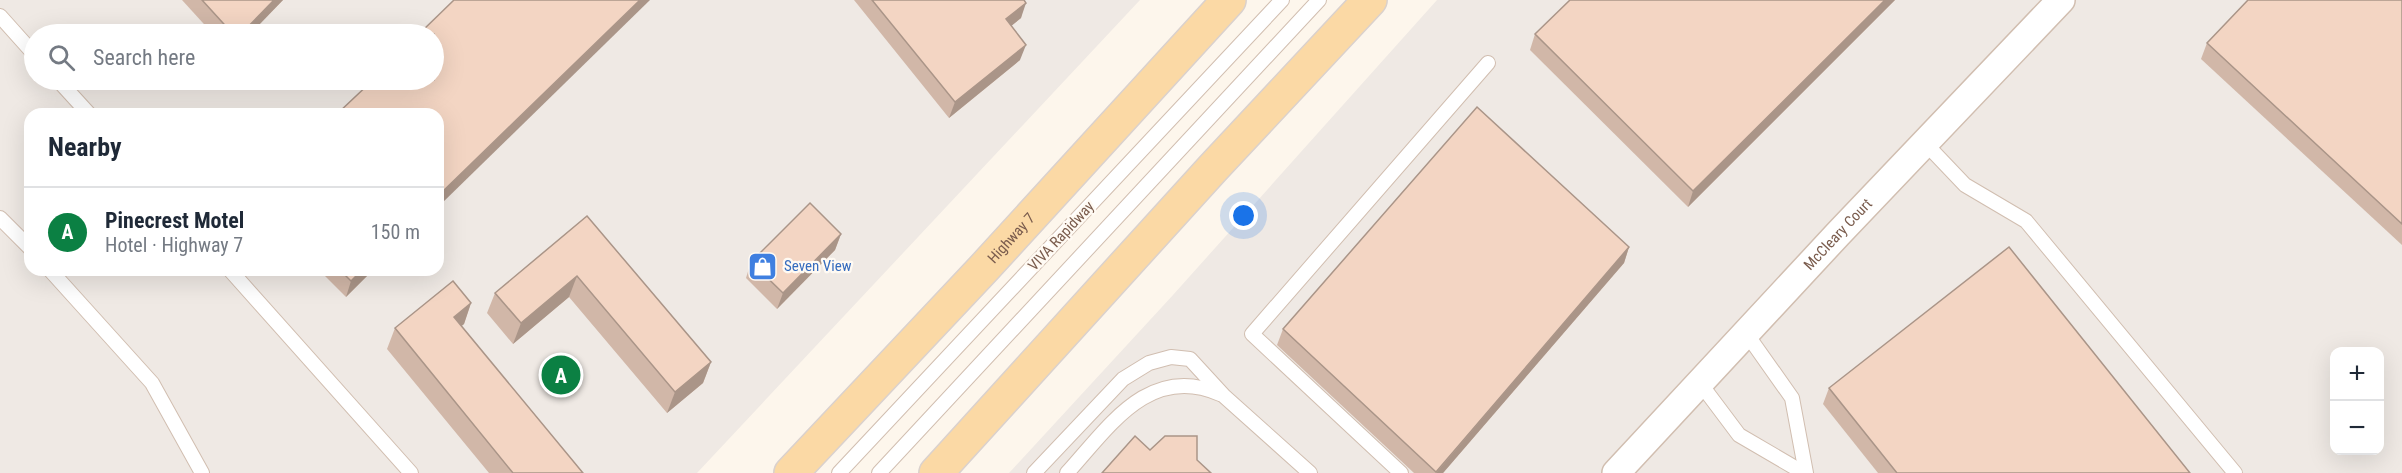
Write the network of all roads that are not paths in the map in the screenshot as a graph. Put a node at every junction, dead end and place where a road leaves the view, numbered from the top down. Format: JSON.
{"nodes":[{"id":1,"x":1229,"y":0,"type":"edge"},
{"id":2,"x":1282,"y":0,"type":"edge"},
{"id":3,"x":1319,"y":0,"type":"edge"},
{"id":4,"x":1370,"y":0,"type":"edge"},
{"id":5,"x":2061,"y":0,"type":"edge"},
{"id":6,"x":0,"y":16,"type":"edge"},
{"id":7,"x":24,"y":43,"type":"edge"},
{"id":8,"x":1488,"y":63,"type":"dead end"},
{"id":9,"x":67,"y":90,"type":"edge"},
{"id":10,"x":84,"y":108,"type":"edge"},
{"id":11,"x":1924,"y":143,"type":"junction"},
{"id":12,"x":0,"y":218,"type":"edge"},
{"id":13,"x":24,"y":242,"type":"edge"},
{"id":14,"x":55,"y":276,"type":"edge"},
{"id":15,"x":235,"y":276,"type":"edge"},
{"id":16,"x":1746,"y":333,"type":"junction"},
{"id":17,"x":1700,"y":383,"type":"junction"},
{"id":18,"x":1224,"y":396,"type":"junction"},
{"id":19,"x":202,"y":473,"type":"edge"},
{"id":20,"x":411,"y":473,"type":"edge"},
{"id":21,"x":791,"y":473,"type":"edge"},
{"id":22,"x":839,"y":473,"type":"edge"},
{"id":23,"x":879,"y":473,"type":"edge"},
{"id":24,"x":936,"y":473,"type":"edge"},
{"id":25,"x":1034,"y":473,"type":"edge"},
{"id":26,"x":1067,"y":473,"type":"edge"},
{"id":27,"x":1310,"y":473,"type":"edge"},
{"id":28,"x":1401,"y":473,"type":"edge"},
{"id":29,"x":1616,"y":473,"type":"edge"},
{"id":30,"x":1805,"y":473,"type":"edge"},
{"id":31,"x":2235,"y":473,"type":"edge"}],
"edges":[{"from":1,"to":21,"type":"main road","name":"Highway 7"},
{"from":2,"to":22,"type":"lane","name":"VIVA Rapidway"},
{"from":3,"to":23,"type":"lane","name":"VIVA Rapidway"},
{"from":4,"to":24,"type":"main road"},
{"from":5,"to":11,"type":"street","name":"McCleary Court"},
{"from":6,"to":7,"type":"lane"},
{"from":8,"to":28,"type":"lane"},
{"from":9,"to":10,"type":"lane"},
{"from":11,"to":16,"type":"street","name":"McCleary Court"},
{"from":11,"to":31,"type":"lane"},
{"from":12,"to":13,"type":"lane"},
{"from":14,"to":19,"type":"lane"},
{"from":15,"to":20,"type":"lane"},
{"from":16,"to":17,"type":"street","name":"McCleary Court"},
{"from":16,"to":30,"type":"lane"},
{"from":17,"to":29,"type":"street","name":"McCleary Court"},
{"from":17,"to":30,"type":"lane"},
{"from":18,"to":25,"type":"lane"},
{"from":18,"to":26,"type":"lane"},
{"from":18,"to":27,"type":"lane"}]}
